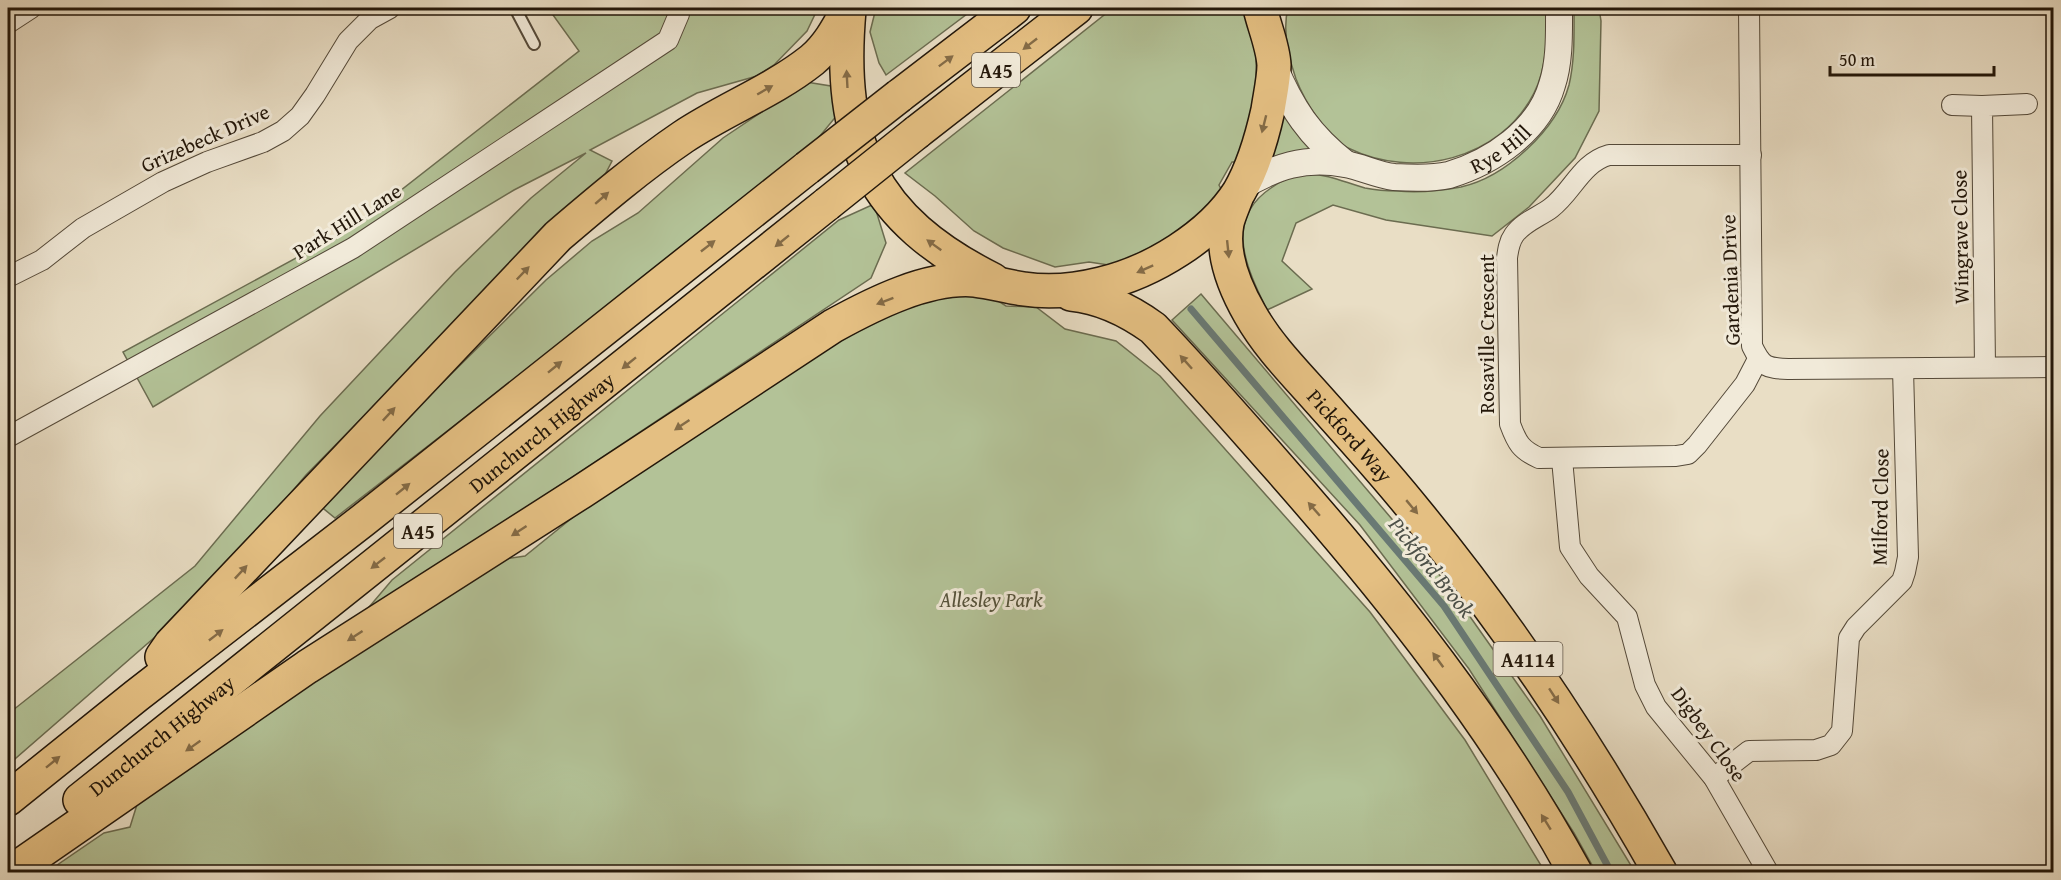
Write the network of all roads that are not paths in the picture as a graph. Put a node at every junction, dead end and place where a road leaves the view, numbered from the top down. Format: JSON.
{"nodes":[{"id":1,"x":31,"y":8,"type":"edge"},
{"id":2,"x":390,"y":8,"type":"edge"},
{"id":3,"x":515,"y":8,"type":"edge"},
{"id":4,"x":678,"y":8,"type":"edge"},
{"id":5,"x":849,"y":8,"type":"edge"},
{"id":6,"x":1014,"y":8,"type":"edge"},
{"id":7,"x":1076,"y":8,"type":"edge"},
{"id":8,"x":1260,"y":8,"type":"edge"},
{"id":9,"x":1274,"y":8,"type":"edge"},
{"id":10,"x":1559,"y":8,"type":"edge"},
{"id":11,"x":1749,"y":8,"type":"edge"},
{"id":12,"x":8,"y":23,"type":"edge"},
{"id":13,"x":534,"y":44,"type":"dead end"},
{"id":14,"x":1273,"y":60,"type":"junction"},
{"id":15,"x":2027,"y":104,"type":"dead end"},
{"id":16,"x":1952,"y":105,"type":"dead end"},
{"id":17,"x":1983,"y":106,"type":"junction"},
{"id":18,"x":1750,"y":155,"type":"junction"},
{"id":19,"x":1346,"y":164,"type":"junction"},
{"id":20,"x":1239,"y":190,"type":"junction"},
{"id":21,"x":8,"y":277,"type":"edge"},
{"id":22,"x":1003,"y":285,"type":"junction"},
{"id":23,"x":1049,"y":291,"type":"junction"},
{"id":24,"x":1758,"y":360,"type":"junction"},
{"id":25,"x":1985,"y":367,"type":"junction"},
{"id":26,"x":2054,"y":367,"type":"edge"},
{"id":27,"x":1903,"y":369,"type":"junction"},
{"id":28,"x":8,"y":437,"type":"edge"},
{"id":29,"x":1562,"y":459,"type":"junction"},
{"id":30,"x":136,"y":696,"type":"junction"},
{"id":31,"x":1714,"y":778,"type":"junction"},
{"id":32,"x":8,"y":799,"type":"edge"},
{"id":33,"x":8,"y":857,"type":"edge"},
{"id":34,"x":10,"y":873,"type":"edge"},
{"id":35,"x":1575,"y":873,"type":"edge"},
{"id":36,"x":1660,"y":873,"type":"edge"},
{"id":37,"x":1768,"y":873,"type":"edge"}],
"edges":[{"from":1,"to":12,"type":"street"},
{"from":2,"to":21,"type":"street","name":"Grizebeck Drive"},
{"from":3,"to":13,"type":"lane"},
{"from":4,"to":28,"type":"street","name":"Park Hill Lane"},
{"from":22,"to":5,"type":"highway","one_way":true},
{"from":30,"to":5,"type":"highway","one_way":true},
{"from":30,"to":6,"type":"highway","name":"Dunchurch Highway","number":"A45","one_way":true,"bridge":true},
{"from":7,"to":33,"type":"highway","name":"Dunchurch Highway","number":"A45","one_way":true,"bridge":true},
{"from":8,"to":14,"type":"highway"},
{"from":9,"to":14,"type":"highway"},
{"from":10,"to":19,"type":"street","name":"Rye Hill"},
{"from":11,"to":18,"type":"street","name":"Gardenia Drive"},
{"from":14,"to":19,"type":"street","name":"Rye Hill"},
{"from":14,"to":20,"type":"highway","one_way":true},
{"from":15,"to":17,"type":"street"},
{"from":16,"to":17,"type":"street"},
{"from":17,"to":25,"type":"street","name":"Wingrave Close"},
{"from":18,"to":24,"type":"street","name":"Gardenia Drive"},
{"from":18,"to":29,"type":"street","name":"Rosaville Crescent"},
{"from":19,"to":20,"type":"street","name":"Rye Hill"},
{"from":20,"to":23,"type":"highway","one_way":true},
{"from":20,"to":36,"type":"highway","name":"Pickford Way","number":"A4114","one_way":true},
{"from":22,"to":23,"type":"highway"},
{"from":22,"to":34,"type":"highway","one_way":true},
{"from":35,"to":23,"type":"highway","one_way":true},
{"from":24,"to":27,"type":"street","name":"Gardenia Drive"},
{"from":24,"to":29,"type":"street","name":"Rosaville Crescent"},
{"from":25,"to":26,"type":"street","name":"Gardenia Drive"},
{"from":25,"to":27,"type":"street","name":"Gardenia Drive"},
{"from":27,"to":31,"type":"street","name":"Milford Close"},
{"from":29,"to":31,"type":"street","name":"Digbey Close"},
{"from":32,"to":30,"type":"highway","name":"Dunchurch Highway","number":"A45","one_way":true},
{"from":31,"to":37,"type":"street","name":"Digbey Close"}]}
